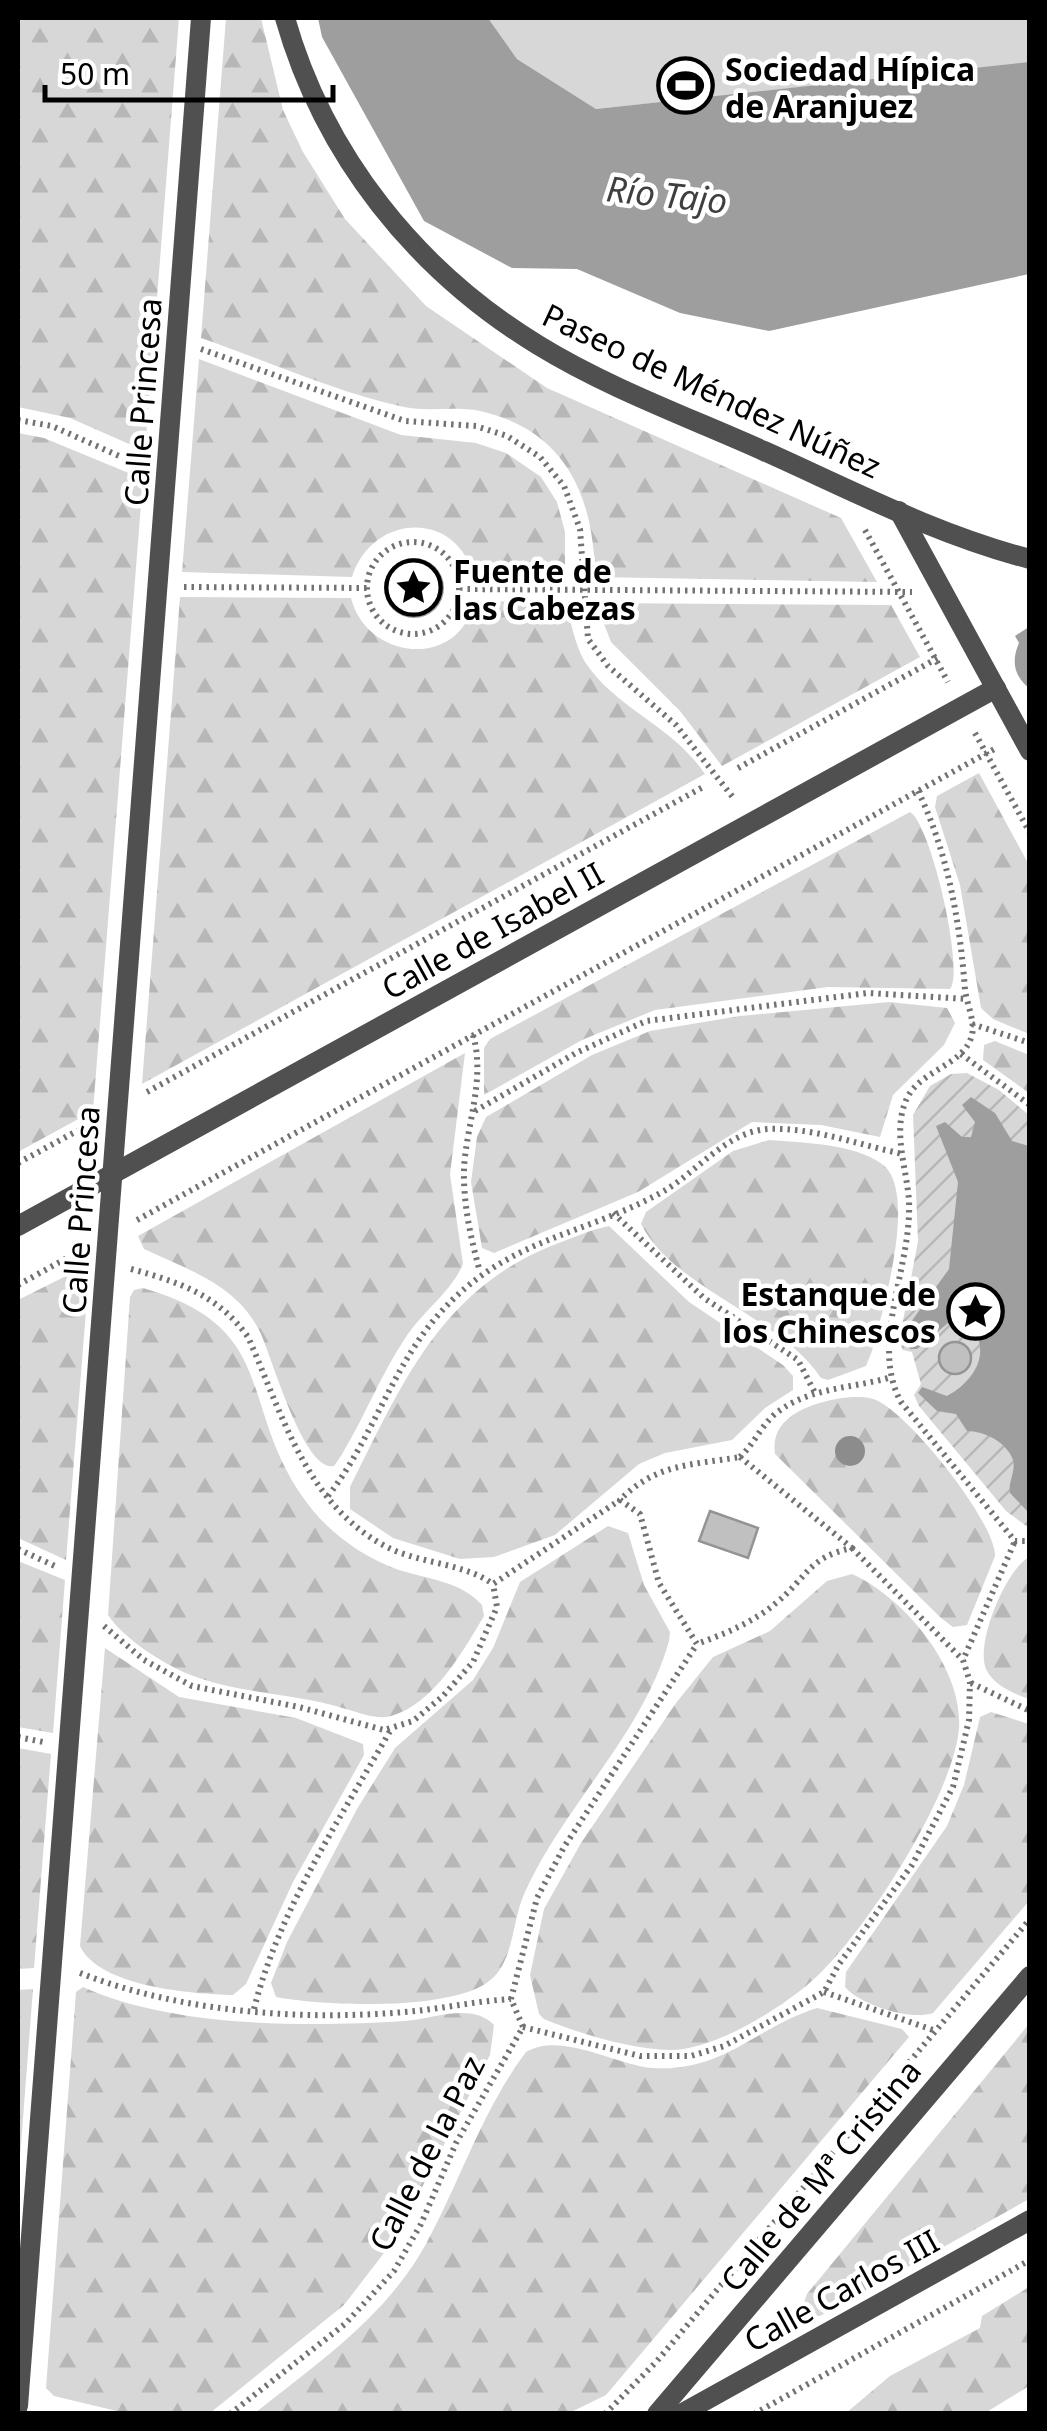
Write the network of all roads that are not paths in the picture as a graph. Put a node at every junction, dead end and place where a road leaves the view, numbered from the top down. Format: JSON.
{"nodes":[{"id":1,"x":201,"y":18,"type":"edge"},
{"id":2,"x":285,"y":18,"type":"edge"},
{"id":3,"x":899,"y":512,"type":"junction"},
{"id":4,"x":1030,"y":560,"type":"edge"},
{"id":5,"x":996,"y":688,"type":"junction"},
{"id":6,"x":1025,"y":743,"type":"edge"},
{"id":7,"x":112,"y":1174,"type":"junction"},
{"id":8,"x":18,"y":1226,"type":"edge"},
{"id":9,"x":1030,"y":1976,"type":"edge"},
{"id":10,"x":1030,"y":2220,"type":"edge"},
{"id":11,"x":18,"y":2406,"type":"edge"},
{"id":12,"x":656,"y":2414,"type":"edge"},
{"id":13,"x":681,"y":2414,"type":"edge"}],
"edges":[{"from":1,"to":7,"type":"lane","name":"Calle Princesa"},
{"from":2,"to":3,"type":"lane","name":"Paseo de Méndez Núñez"},
{"from":3,"to":4,"type":"lane","name":"Paseo de Méndez Núñez"},
{"from":3,"to":5,"type":"lane"},
{"from":5,"to":6,"type":"lane"},
{"from":5,"to":7,"type":"lane","name":"Calle de Isabel II"},
{"from":7,"to":8,"type":"lane","name":"Calle de Isabel II"},
{"from":7,"to":11,"type":"lane","name":"Calle Princesa"},
{"from":9,"to":12,"type":"lane","name":"Calle de Mª Cristina"},
{"from":10,"to":13,"type":"lane","name":"Calle Carlos III"}]}
